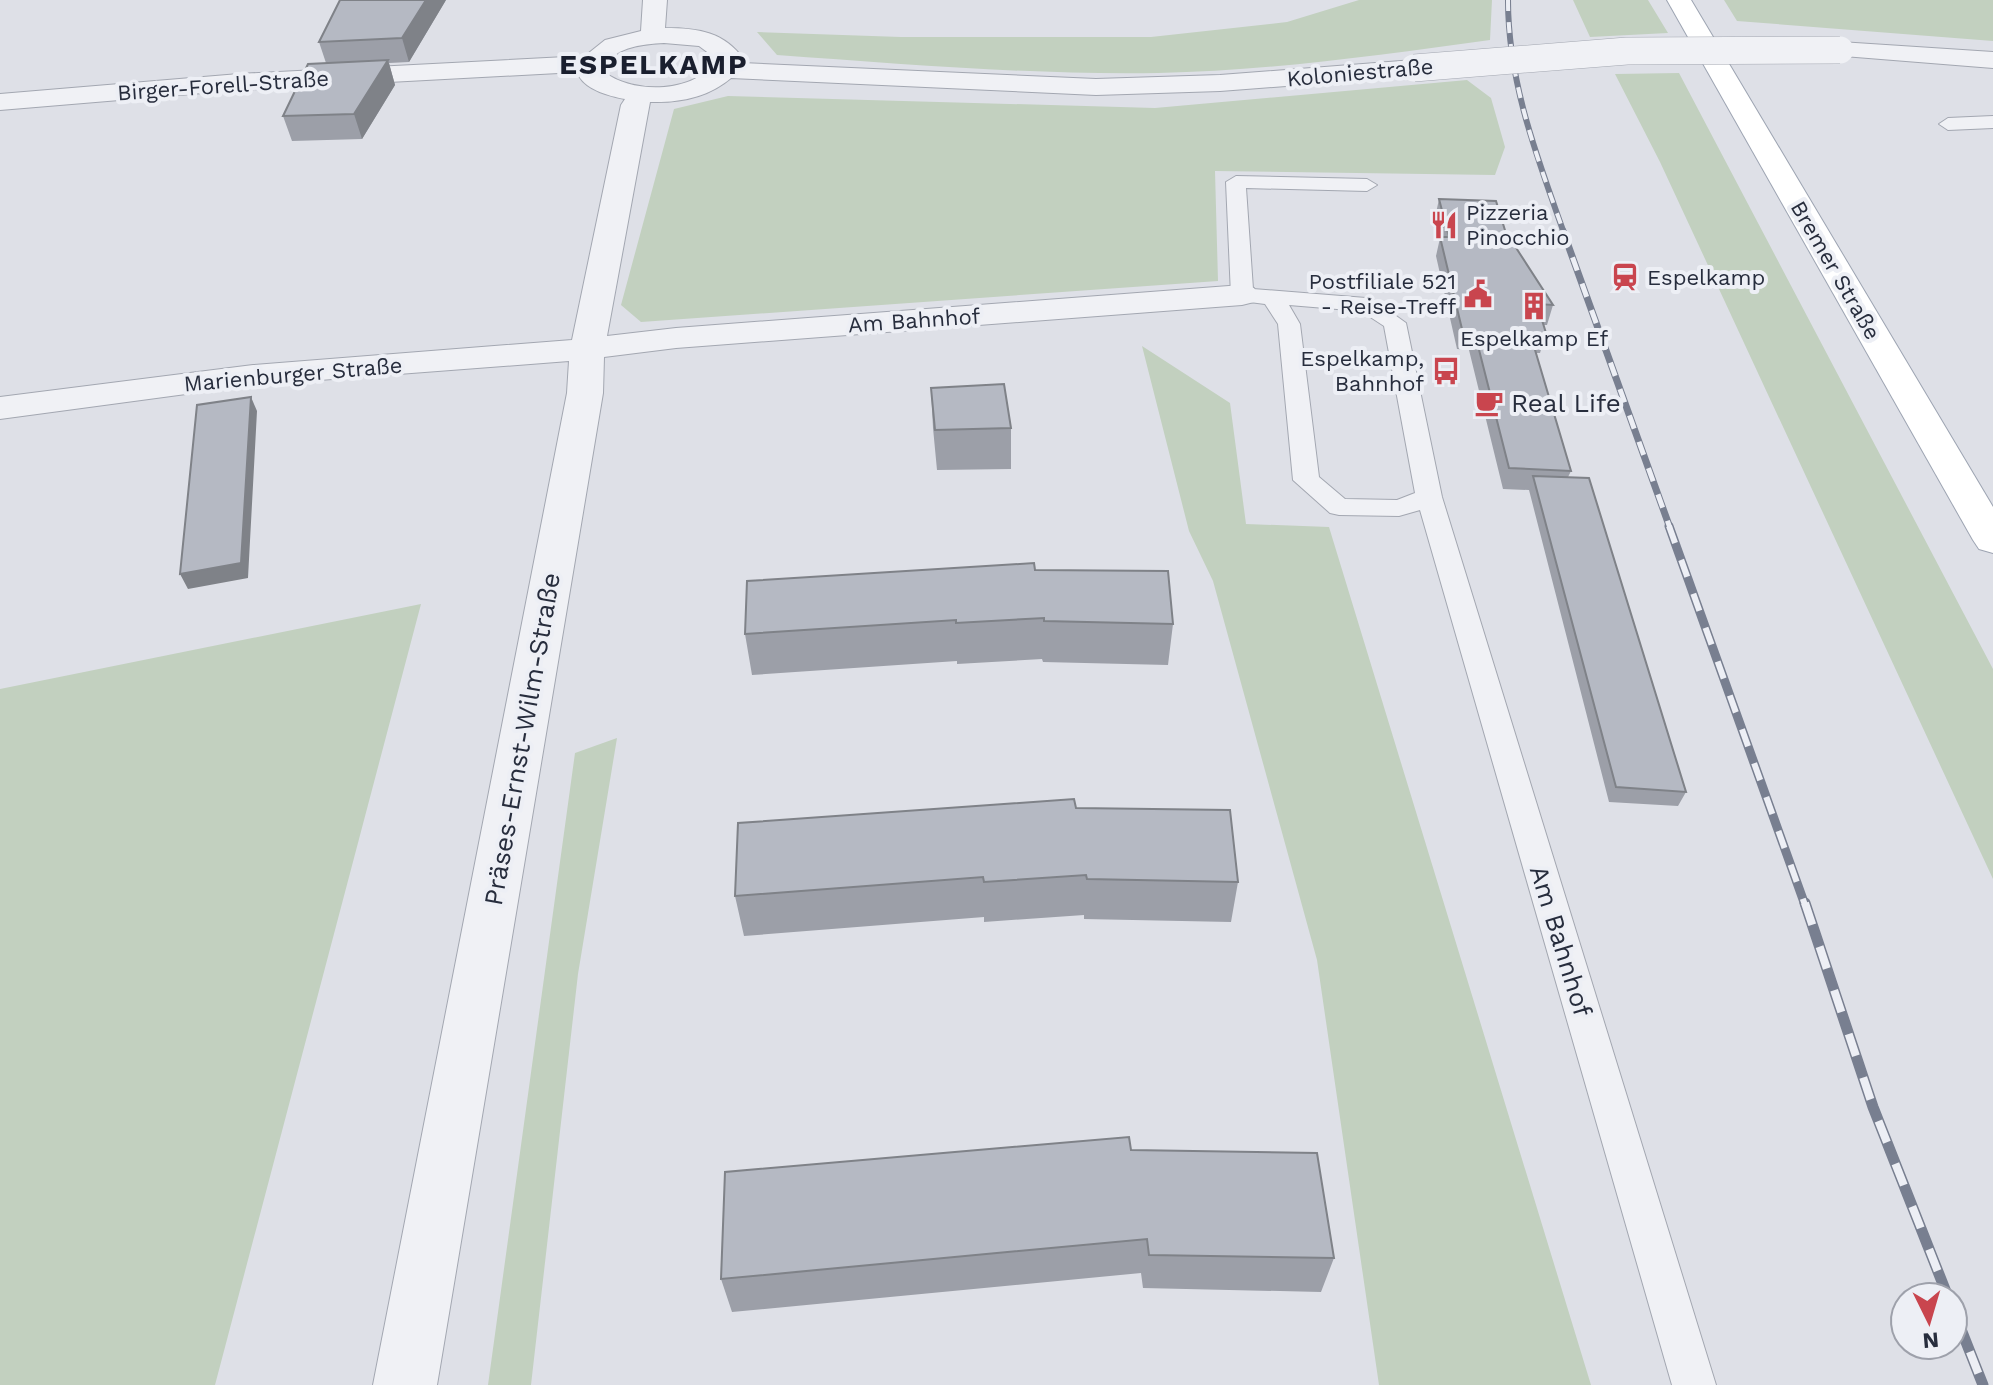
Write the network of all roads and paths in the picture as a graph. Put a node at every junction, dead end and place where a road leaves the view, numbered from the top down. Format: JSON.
{"nodes":[{"id":1,"x":655,"y":0,"type":"edge"},
{"id":2,"x":1679,"y":0,"type":"edge"},
{"id":3,"x":654,"y":36,"type":"junction"},
{"id":4,"x":1993,"y":60,"type":"edge"},
{"id":5,"x":591,"y":63,"type":"junction"},
{"id":6,"x":727,"y":70,"type":"junction"},
{"id":7,"x":642,"y":95,"type":"junction"},
{"id":8,"x":0,"y":102,"type":"edge"},
{"id":9,"x":1993,"y":122,"type":"edge"},
{"id":10,"x":1948,"y":124,"type":"dead end"},
{"id":11,"x":1367,"y":185,"type":"dead end"},
{"id":12,"x":1257,"y":296,"type":"junction"},
{"id":13,"x":587,"y":350,"type":"junction"},
{"id":14,"x":0,"y":408,"type":"edge"},
{"id":15,"x":1429,"y":497,"type":"junction"},
{"id":16,"x":1993,"y":540,"type":"edge"},
{"id":17,"x":405,"y":1385,"type":"edge"},
{"id":18,"x":1694,"y":1385,"type":"edge"}],
"edges":[{"from":1,"to":3,"type":"street"},
{"from":2,"to":16,"type":"main road","name":"Bremer Straße"},
{"from":3,"to":5,"type":"street"},
{"from":3,"to":6,"type":"street"},
{"from":4,"to":6,"type":"street","name":"Koloniestraße","bridge":true},
{"from":5,"to":7,"type":"street"},
{"from":5,"to":8,"type":"street","name":"Birger-Forell-Straße"},
{"from":6,"to":7,"type":"street"},
{"from":7,"to":13,"type":"street","name":"Präses-Ernst-Wilm-Straße"},
{"from":9,"to":10,"type":"lane"},
{"from":11,"to":12,"type":"lane"},
{"from":12,"to":13,"type":"street","name":"Am Bahnhof"},
{"from":12,"to":15,"type":"lane","name":"Am Bahnhof"},
{"from":12,"to":15,"type":"lane"},
{"from":13,"to":14,"type":"street","name":"Marienburger Straße"},
{"from":13,"to":17,"type":"street","name":"Präses-Ernst-Wilm-Straße"},
{"from":15,"to":18,"type":"lane","name":"Am Bahnhof"}]}
